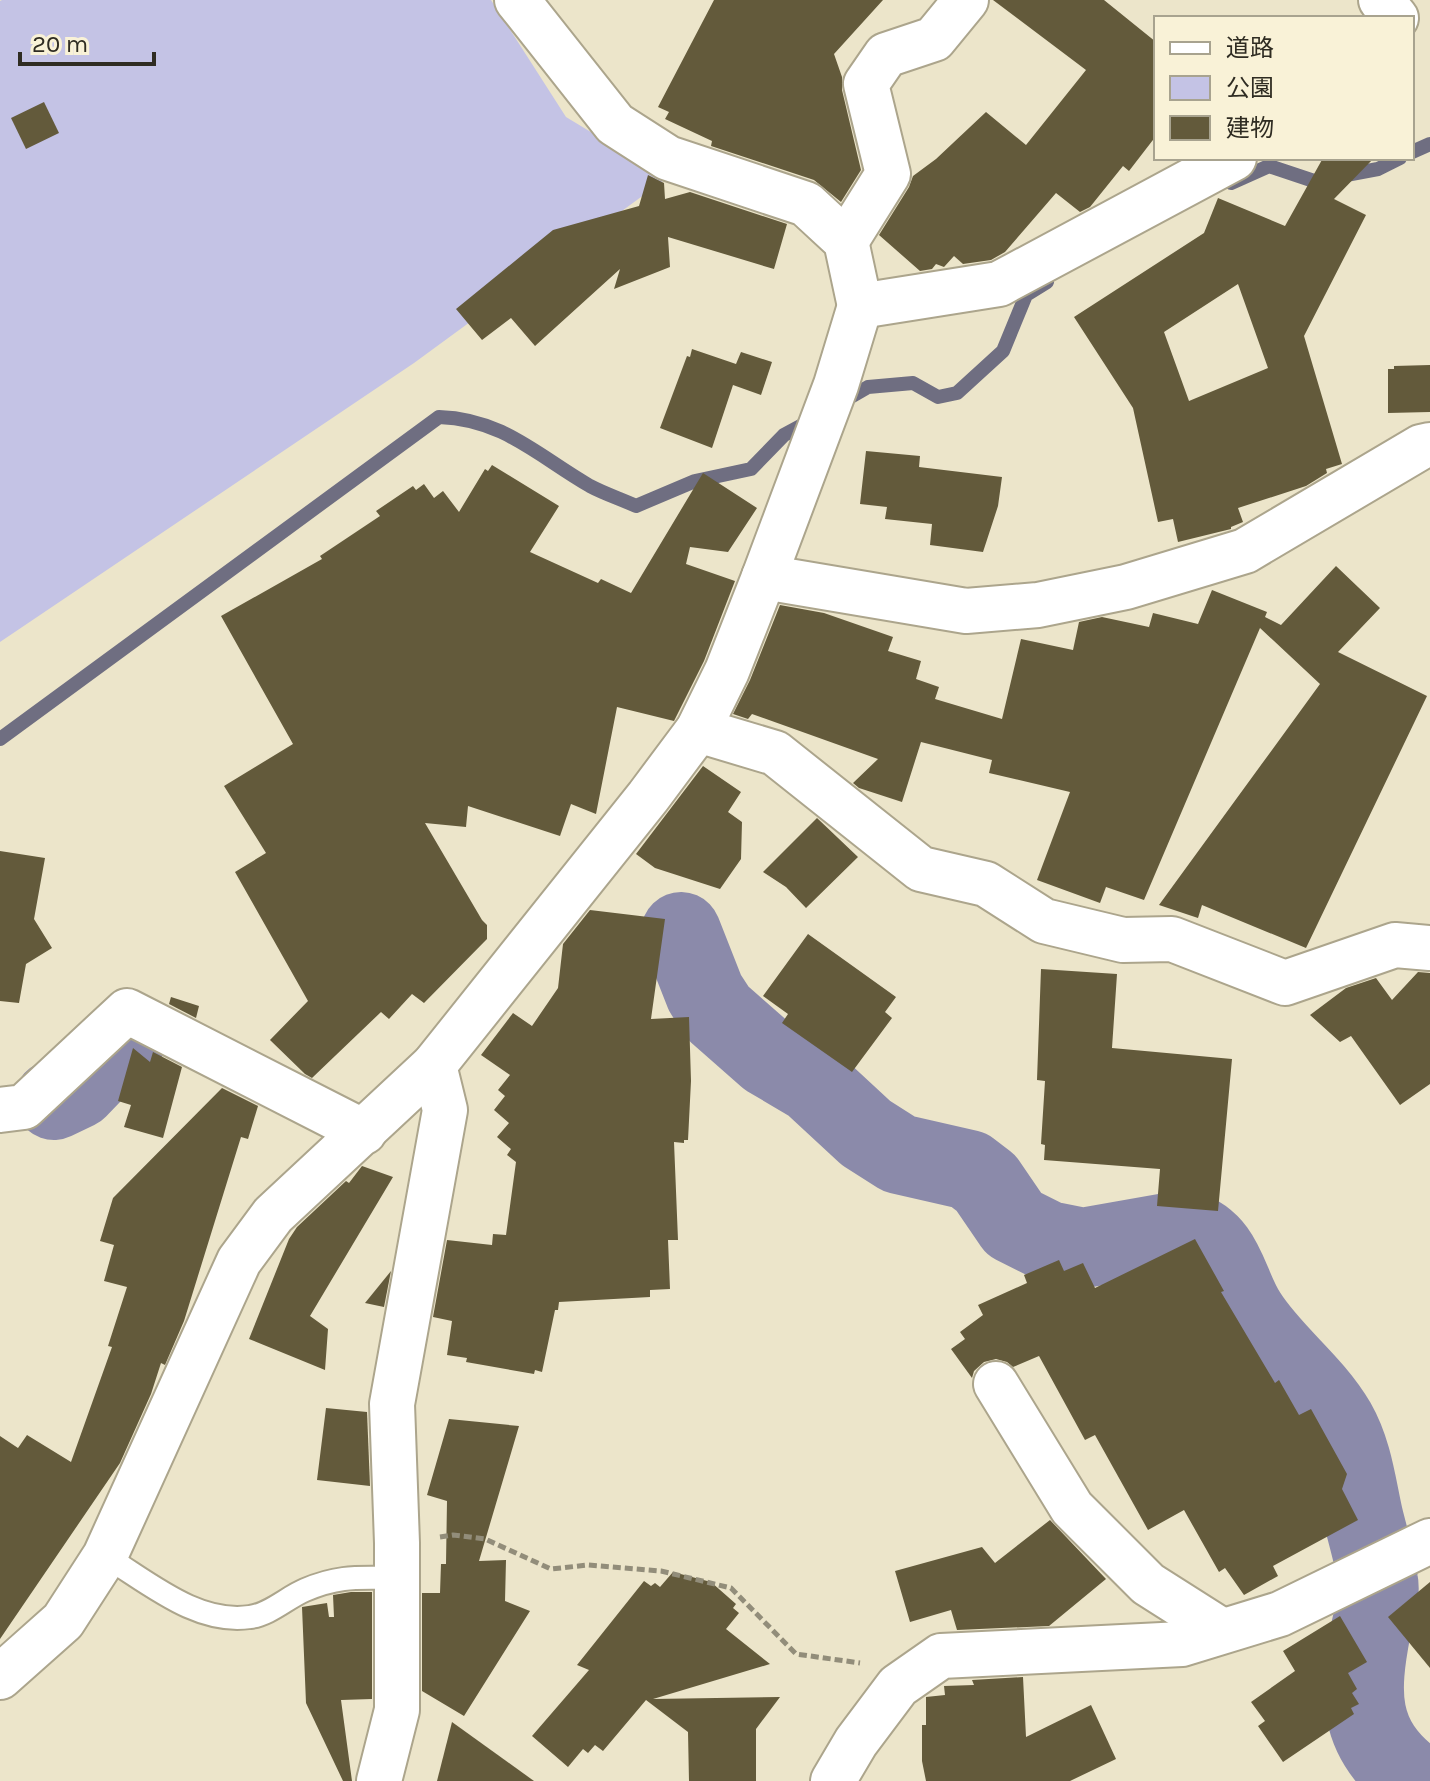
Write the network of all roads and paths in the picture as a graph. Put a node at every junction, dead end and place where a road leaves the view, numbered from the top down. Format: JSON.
{"nodes":[{"id":1,"x":517,"y":0,"type":"edge"},
{"id":2,"x":966,"y":0,"type":"edge"},
{"id":3,"x":1381,"y":0,"type":"edge"},
{"id":4,"x":1394,"y":16,"type":"edge"},
{"id":5,"x":1230,"y":160,"type":"edge"},
{"id":6,"x":846,"y":241,"type":"junction"},
{"id":7,"x":860,"y":306,"type":"junction"},
{"id":8,"x":1430,"y":445,"type":"edge"},
{"id":9,"x":764,"y":577,"type":"junction"},
{"id":10,"x":698,"y":730,"type":"junction"},
{"id":11,"x":1430,"y":948,"type":"edge"},
{"id":12,"x":434,"y":1065,"type":"junction"},
{"id":13,"x":0,"y":1110,"type":"edge"},
{"id":14,"x":364,"y":1132,"type":"junction"},
{"id":15,"x":996,"y":1384,"type":"dead end"},
{"id":16,"x":1430,"y":1541,"type":"edge"},
{"id":17,"x":105,"y":1556,"type":"junction"},
{"id":18,"x":396,"y":1560,"type":"junction"},
{"id":19,"x":1222,"y":1631,"type":"junction"},
{"id":20,"x":921,"y":1671,"type":"junction"},
{"id":21,"x":0,"y":1677,"type":"edge"},
{"id":22,"x":379,"y":1781,"type":"edge"},
{"id":23,"x":833,"y":1781,"type":"edge"}],
"edges":[{"from":1,"to":6,"type":"street"},
{"from":2,"to":6,"type":"street"},
{"from":3,"to":4,"type":"street"},
{"from":5,"to":7,"type":"street"},
{"from":6,"to":7,"type":"street"},
{"from":7,"to":9,"type":"street"},
{"from":8,"to":9,"type":"street"},
{"from":9,"to":10,"type":"street"},
{"from":10,"to":11,"type":"street"},
{"from":10,"to":12,"type":"street"},
{"from":12,"to":14,"type":"street"},
{"from":12,"to":18,"type":"street"},
{"from":13,"to":14,"type":"street"},
{"from":14,"to":17,"type":"street"},
{"from":15,"to":19,"type":"street"},
{"from":16,"to":19,"type":"street"},
{"from":17,"to":18,"type":"lane"},
{"from":17,"to":21,"type":"street"},
{"from":18,"to":20,"type":"path"},
{"from":18,"to":22,"type":"street"},
{"from":19,"to":20,"type":"street"},
{"from":20,"to":23,"type":"street"}]}
